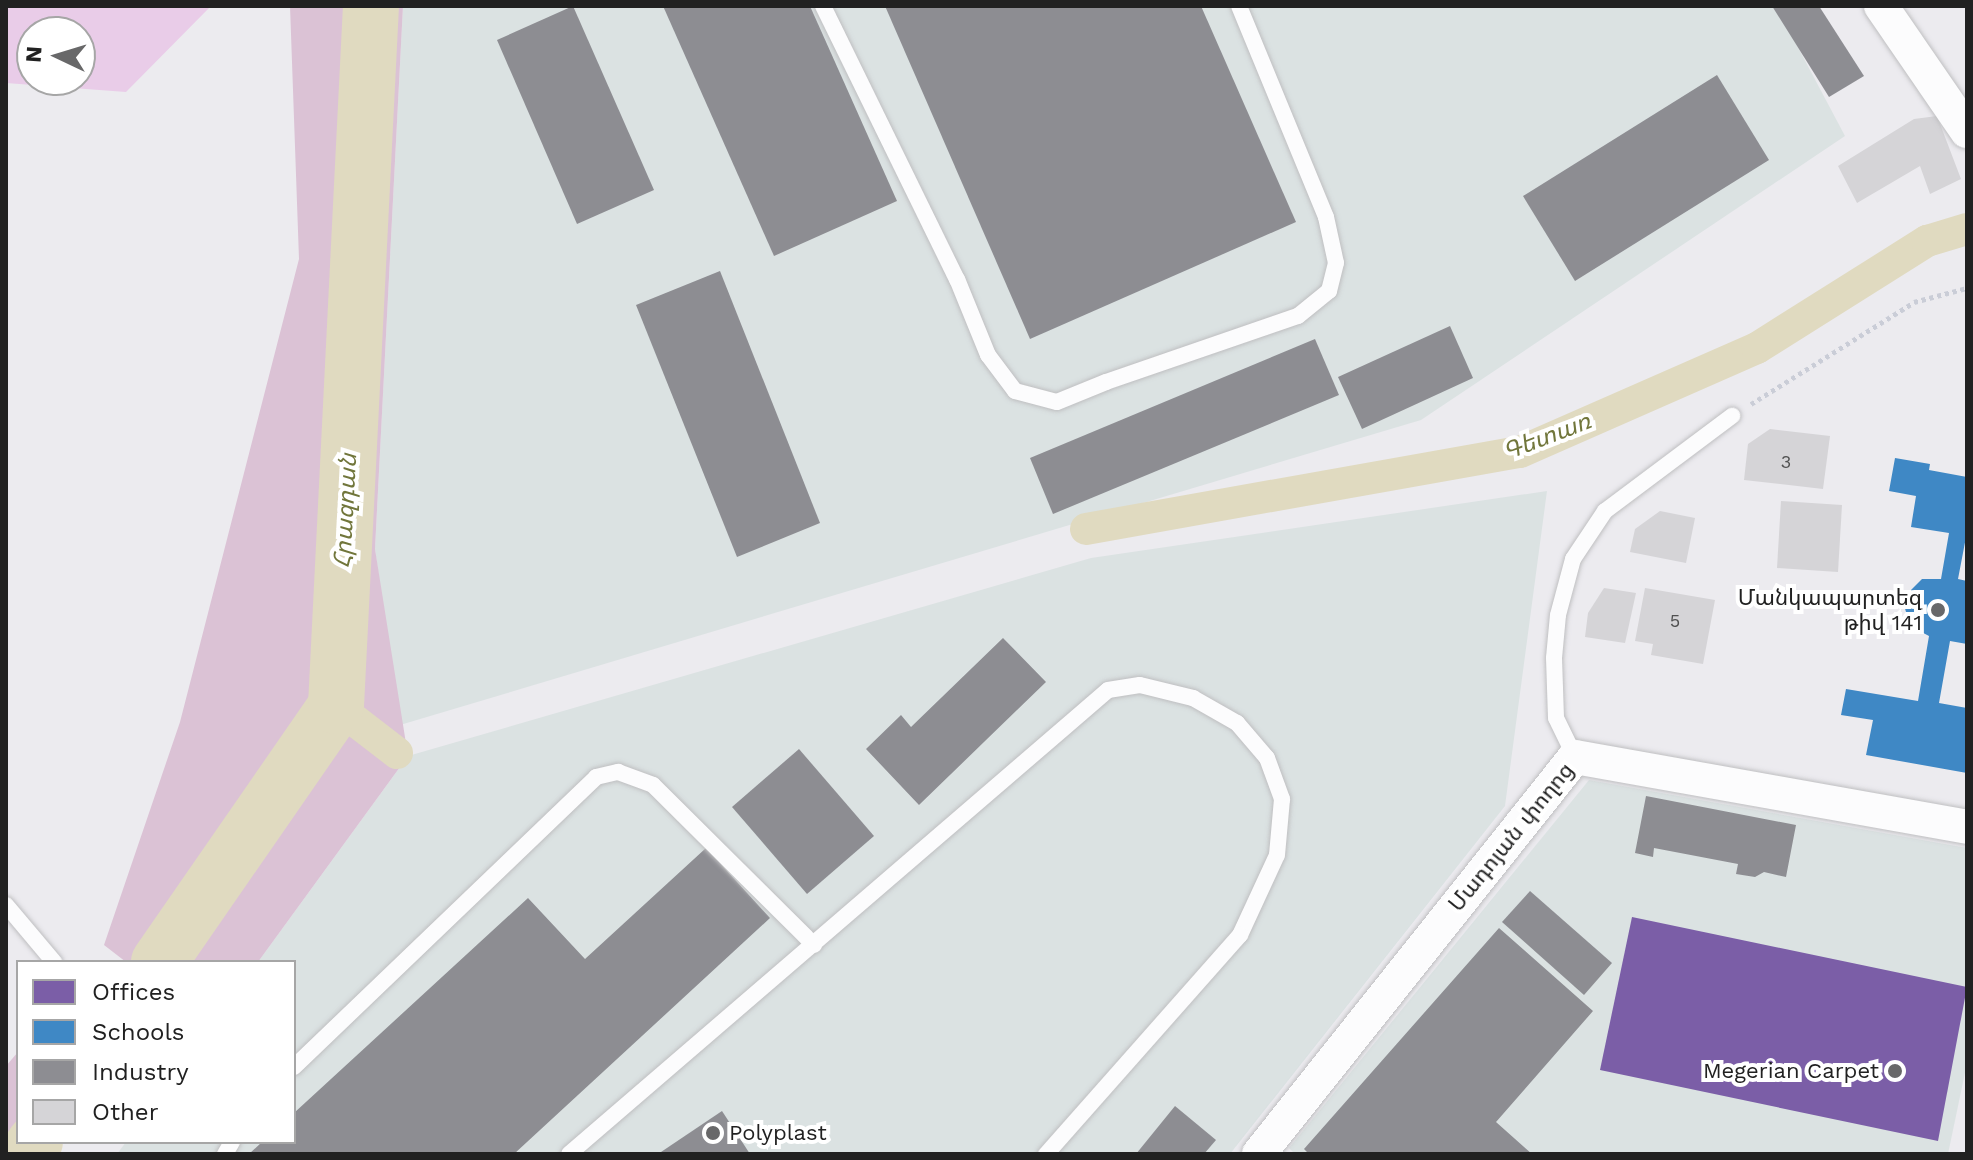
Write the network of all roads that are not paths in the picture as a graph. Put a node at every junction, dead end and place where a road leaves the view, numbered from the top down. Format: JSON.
{"nodes":[{"id":1,"x":823,"y":6,"type":"edge"},
{"id":2,"x":1239,"y":6,"type":"edge"},
{"id":3,"x":1881,"y":6,"type":"edge"},
{"id":4,"x":1967,"y":131,"type":"edge"},
{"id":5,"x":1732,"y":416,"type":"road end"},
{"id":6,"x":1575,"y":757,"type":"junction"},
{"id":7,"x":1967,"y":827,"type":"edge"},
{"id":8,"x":6,"y":905,"type":"edge"},
{"id":9,"x":814,"y":945,"type":"junction"},
{"id":10,"x":52,"y":960,"type":"edge"},
{"id":11,"x":296,"y":1065,"type":"edge"},
{"id":12,"x":569,"y":1154,"type":"edge"},
{"id":13,"x":1046,"y":1154,"type":"edge"},
{"id":14,"x":1259,"y":1154,"type":"edge"}],
"edges":[{"from":1,"to":2,"type":"lane"},
{"from":3,"to":4,"type":"street"},
{"from":5,"to":6,"type":"lane"},
{"from":6,"to":7,"type":"street","name":"Մադոյան փողոց"},
{"from":6,"to":14,"type":"street","name":"Մադոյան փողոց"},
{"from":8,"to":10,"type":"lane"},
{"from":9,"to":11,"type":"lane"},
{"from":9,"to":12,"type":"lane"},
{"from":9,"to":13,"type":"lane"}]}
